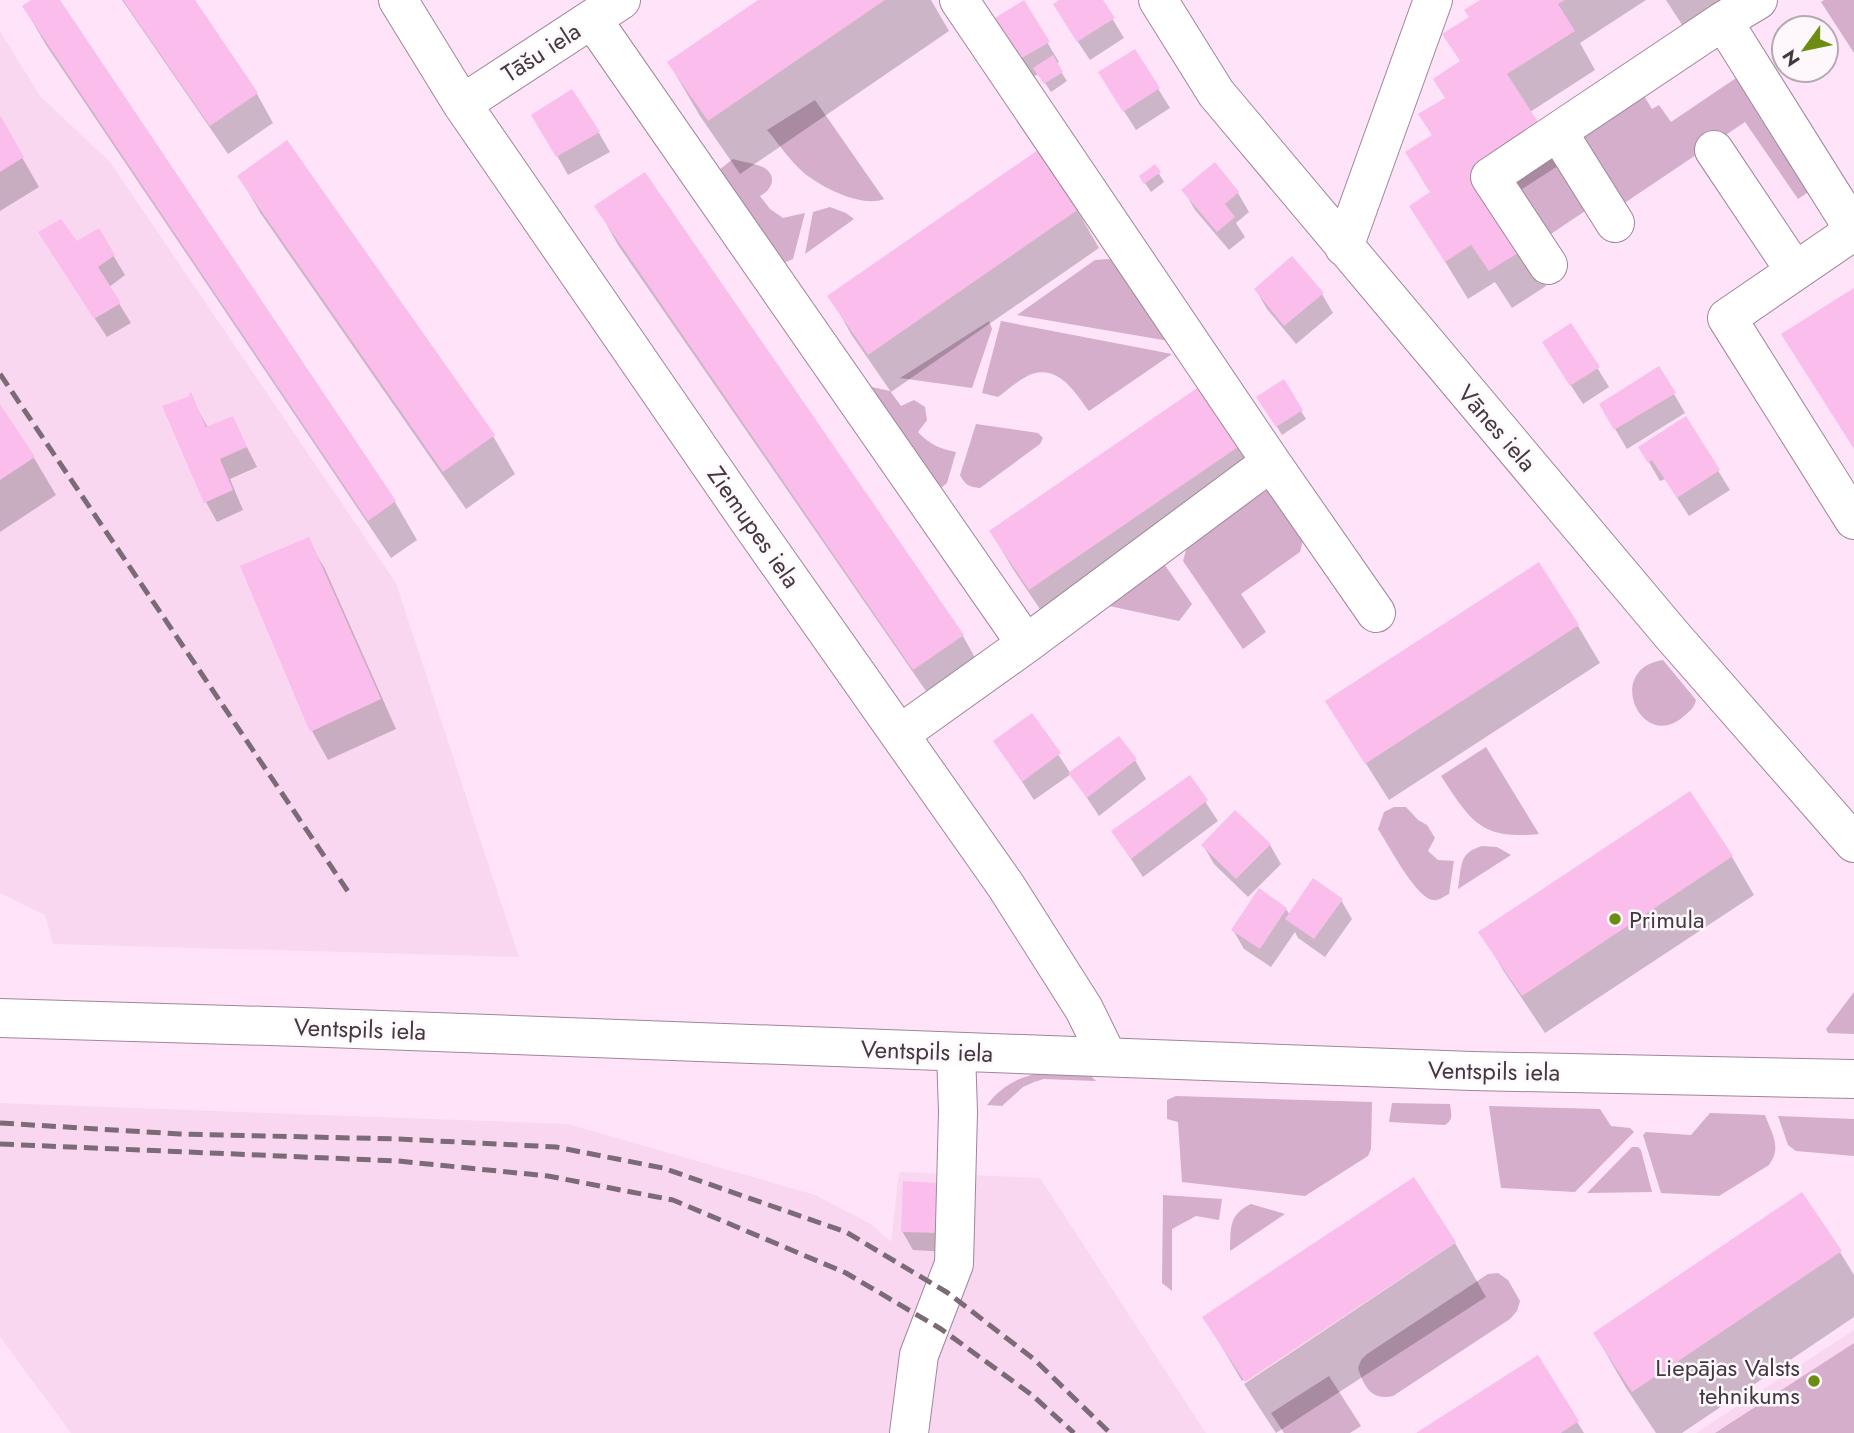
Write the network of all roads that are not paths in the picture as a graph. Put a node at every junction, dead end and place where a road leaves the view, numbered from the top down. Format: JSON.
{"nodes":[{"id":1,"x":398,"y":0,"type":"edge"},
{"id":2,"x":959,"y":0,"type":"edge"},
{"id":3,"x":1158,"y":0,"type":"edge"},
{"id":4,"x":1433,"y":0,"type":"edge"},
{"id":5,"x":1758,"y":0,"type":"edge"},
{"id":6,"x":606,"y":9,"type":"edge"},
{"id":7,"x":1723,"y":21,"type":"junction"},
{"id":8,"x":462,"y":104,"type":"junction"},
{"id":9,"x":1558,"y":132,"type":"junction"},
{"id":10,"x":1714,"y":150,"type":"dead end"},
{"id":11,"x":1615,"y":223,"type":"dead end"},
{"id":12,"x":1854,"y":231,"type":"edge"},
{"id":13,"x":1344,"y":247,"type":"junction"},
{"id":14,"x":1548,"y":265,"type":"dead end"},
{"id":15,"x":1795,"y":271,"type":"junction"},
{"id":16,"x":1271,"y":462,"type":"junction"},
{"id":17,"x":1854,"y":520,"type":"edge"},
{"id":18,"x":1376,"y":613,"type":"dead end"},
{"id":19,"x":1026,"y":644,"type":"junction"},
{"id":20,"x":900,"y":734,"type":"junction"},
{"id":21,"x":1854,"y":843,"type":"edge"},
{"id":22,"x":0,"y":1018,"type":"edge"},
{"id":23,"x":956,"y":1052,"type":"junction"},
{"id":24,"x":1107,"y":1056,"type":"junction"},
{"id":25,"x":1854,"y":1079,"type":"edge"},
{"id":26,"x":909,"y":1433,"type":"edge"}],
"edges":[{"from":1,"to":8,"type":"street","name":"Ziemupes iela"},
{"from":2,"to":16,"type":"street"},
{"from":3,"to":13,"type":"street","name":"Vānes iela"},
{"from":4,"to":13,"type":"street"},
{"from":5,"to":7,"type":"street"},
{"from":6,"to":8,"type":"street","name":"Tāšu iela"},
{"from":6,"to":19,"type":"street"},
{"from":7,"to":9,"type":"street"},
{"from":7,"to":12,"type":"street"},
{"from":8,"to":20,"type":"street","name":"Ziemupes iela"},
{"from":9,"to":11,"type":"street"},
{"from":9,"to":14,"type":"street"},
{"from":10,"to":15,"type":"street"},
{"from":12,"to":15,"type":"street"},
{"from":13,"to":21,"type":"street","name":"Vānes iela"},
{"from":15,"to":17,"type":"street"},
{"from":16,"to":18,"type":"street"},
{"from":16,"to":19,"type":"street"},
{"from":19,"to":20,"type":"street"},
{"from":20,"to":24,"type":"street","name":"Ziemupes iela"},
{"from":22,"to":23,"type":"street","name":"Ventspils iela"},
{"from":23,"to":24,"type":"street","name":"Ventspils iela"},
{"from":23,"to":26,"type":"street"},
{"from":24,"to":25,"type":"street","name":"Ventspils iela"}]}
